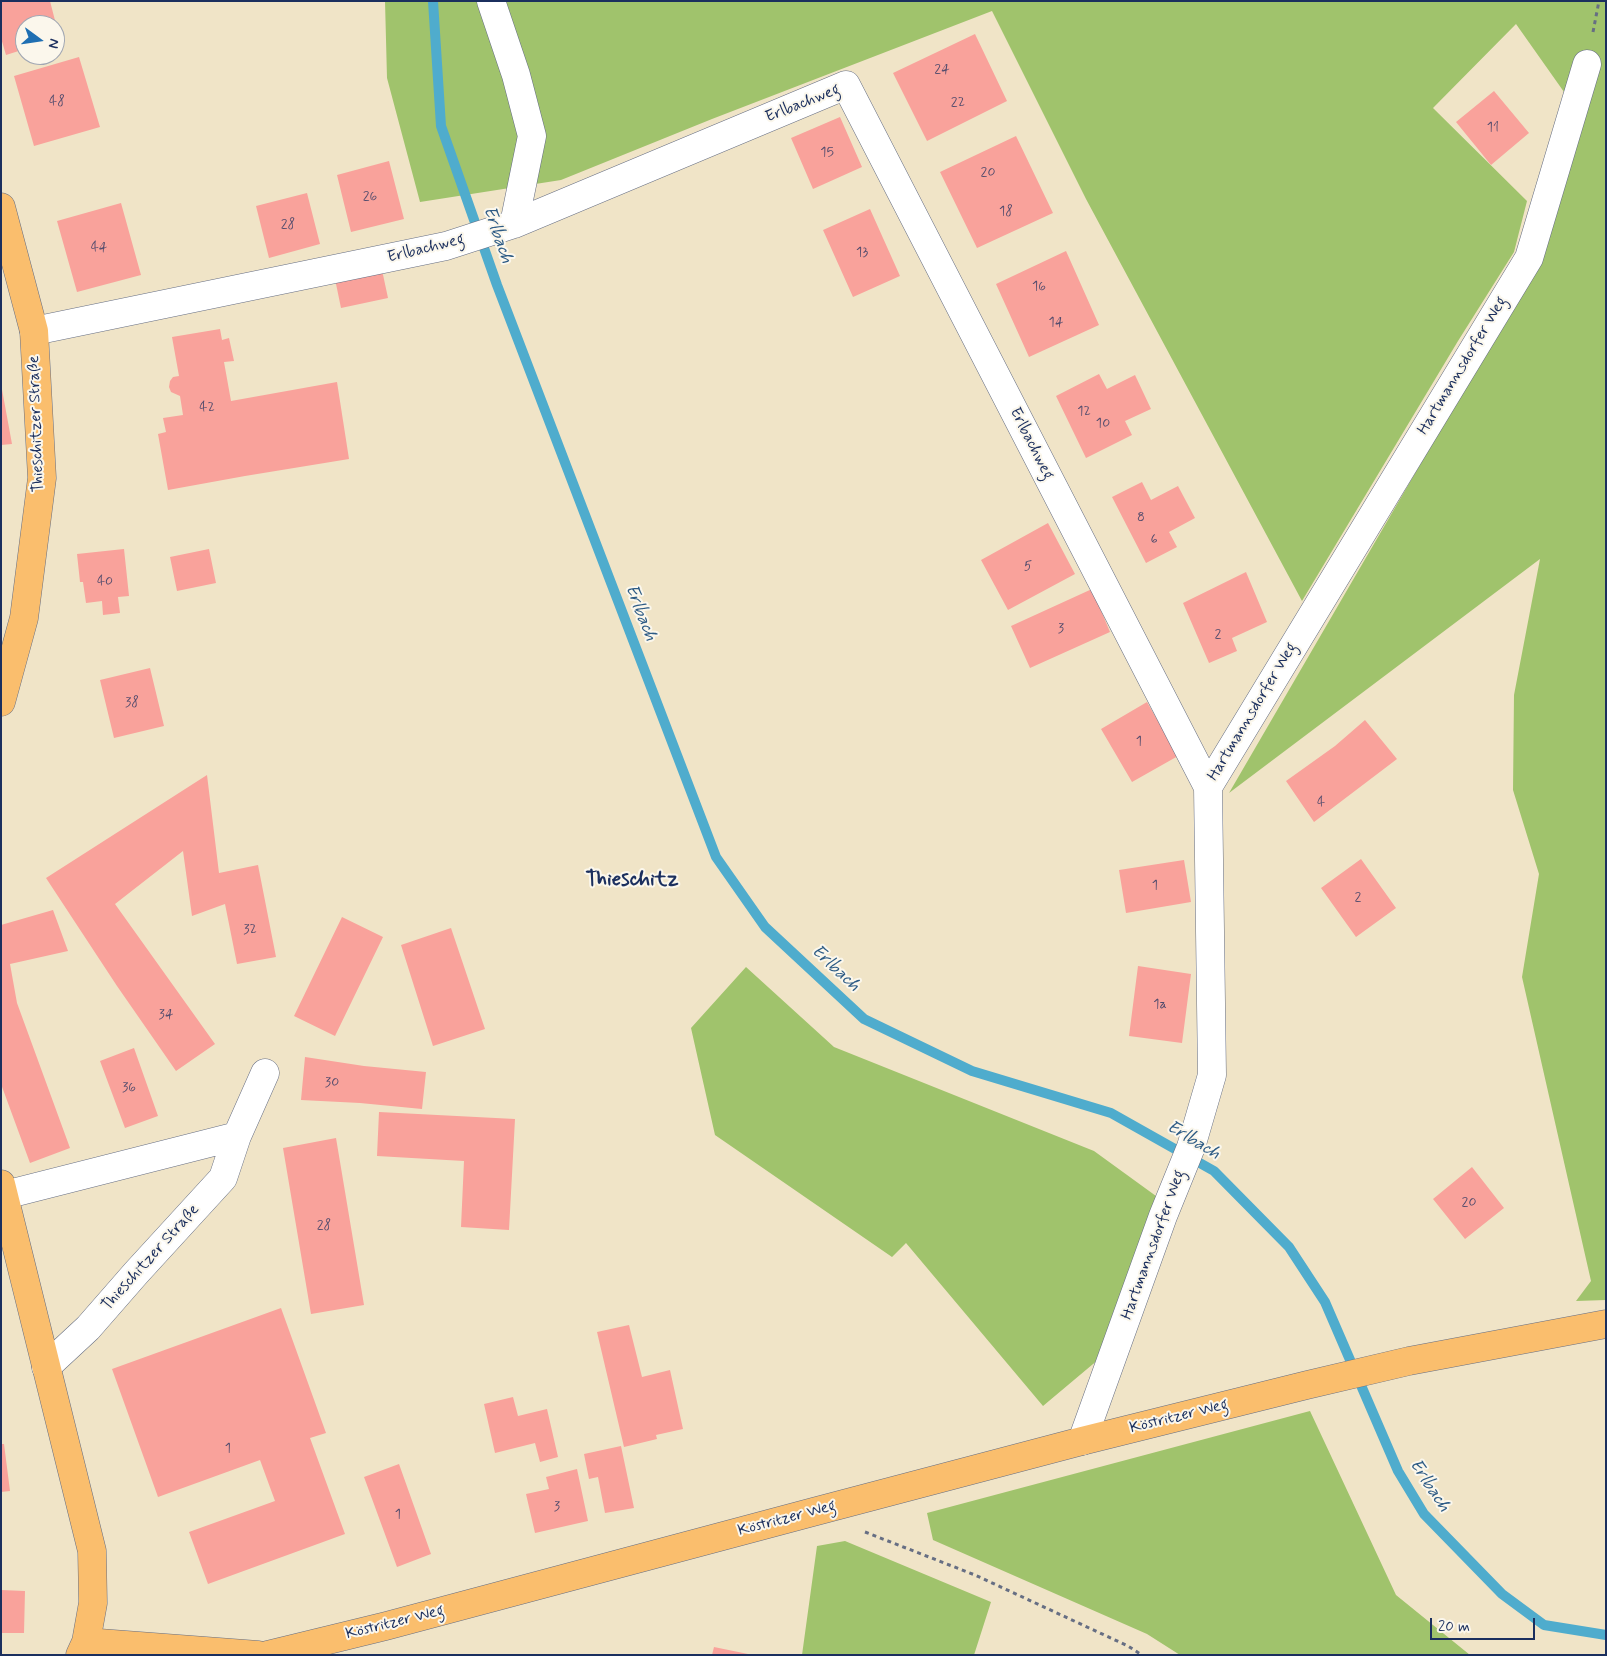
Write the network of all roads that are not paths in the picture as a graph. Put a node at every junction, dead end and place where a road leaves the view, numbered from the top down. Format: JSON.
{"nodes":[{"id":1,"x":491,"y":1,"type":"edge"},
{"id":2,"x":1587,"y":64,"type":"dead end"},
{"id":3,"x":1,"y":207,"type":"edge"},
{"id":4,"x":503,"y":228,"type":"junction"},
{"id":5,"x":34,"y":331,"type":"junction"},
{"id":6,"x":1,"y":702,"type":"edge"},
{"id":7,"x":1208,"y":786,"type":"junction"},
{"id":8,"x":265,"y":1073,"type":"dead end"},
{"id":9,"x":237,"y":1136,"type":"junction"},
{"id":10,"x":2,"y":1192,"type":"edge"},
{"id":11,"x":1606,"y":1324,"type":"edge"},
{"id":12,"x":46,"y":1367,"type":"junction"},
{"id":13,"x":1082,"y":1441,"type":"junction"},
{"id":14,"x":83,"y":1649,"type":"edge"},
{"id":15,"x":258,"y":1655,"type":"edge"},
{"id":16,"x":267,"y":1655,"type":"edge"}],
"edges":[{"from":1,"to":4,"type":"street"},
{"from":2,"to":7,"type":"street","name":"Hartmannsdorfer Weg"},
{"from":3,"to":5,"type":"main road","name":"Thieschitzer Straße"},
{"from":4,"to":5,"type":"street","name":"Erlbachweg"},
{"from":4,"to":7,"type":"street","name":"Erlbachweg"},
{"from":5,"to":6,"type":"main road","name":"Thieschitzer Straße"},
{"from":7,"to":13,"type":"street","name":"Hartmannsdorfer Weg"},
{"from":8,"to":9,"type":"street","name":"Thieschitzer Straße"},
{"from":9,"to":10,"type":"street"},
{"from":9,"to":12,"type":"street","name":"Thieschitzer Straße"},
{"from":10,"to":12,"type":"main road"},
{"from":11,"to":13,"type":"main road","name":"Köstritzer Weg"},
{"from":12,"to":14,"type":"main road"},
{"from":13,"to":16,"type":"main road","name":"Köstritzer Weg"},
{"from":14,"to":15,"type":"main road"}]}
